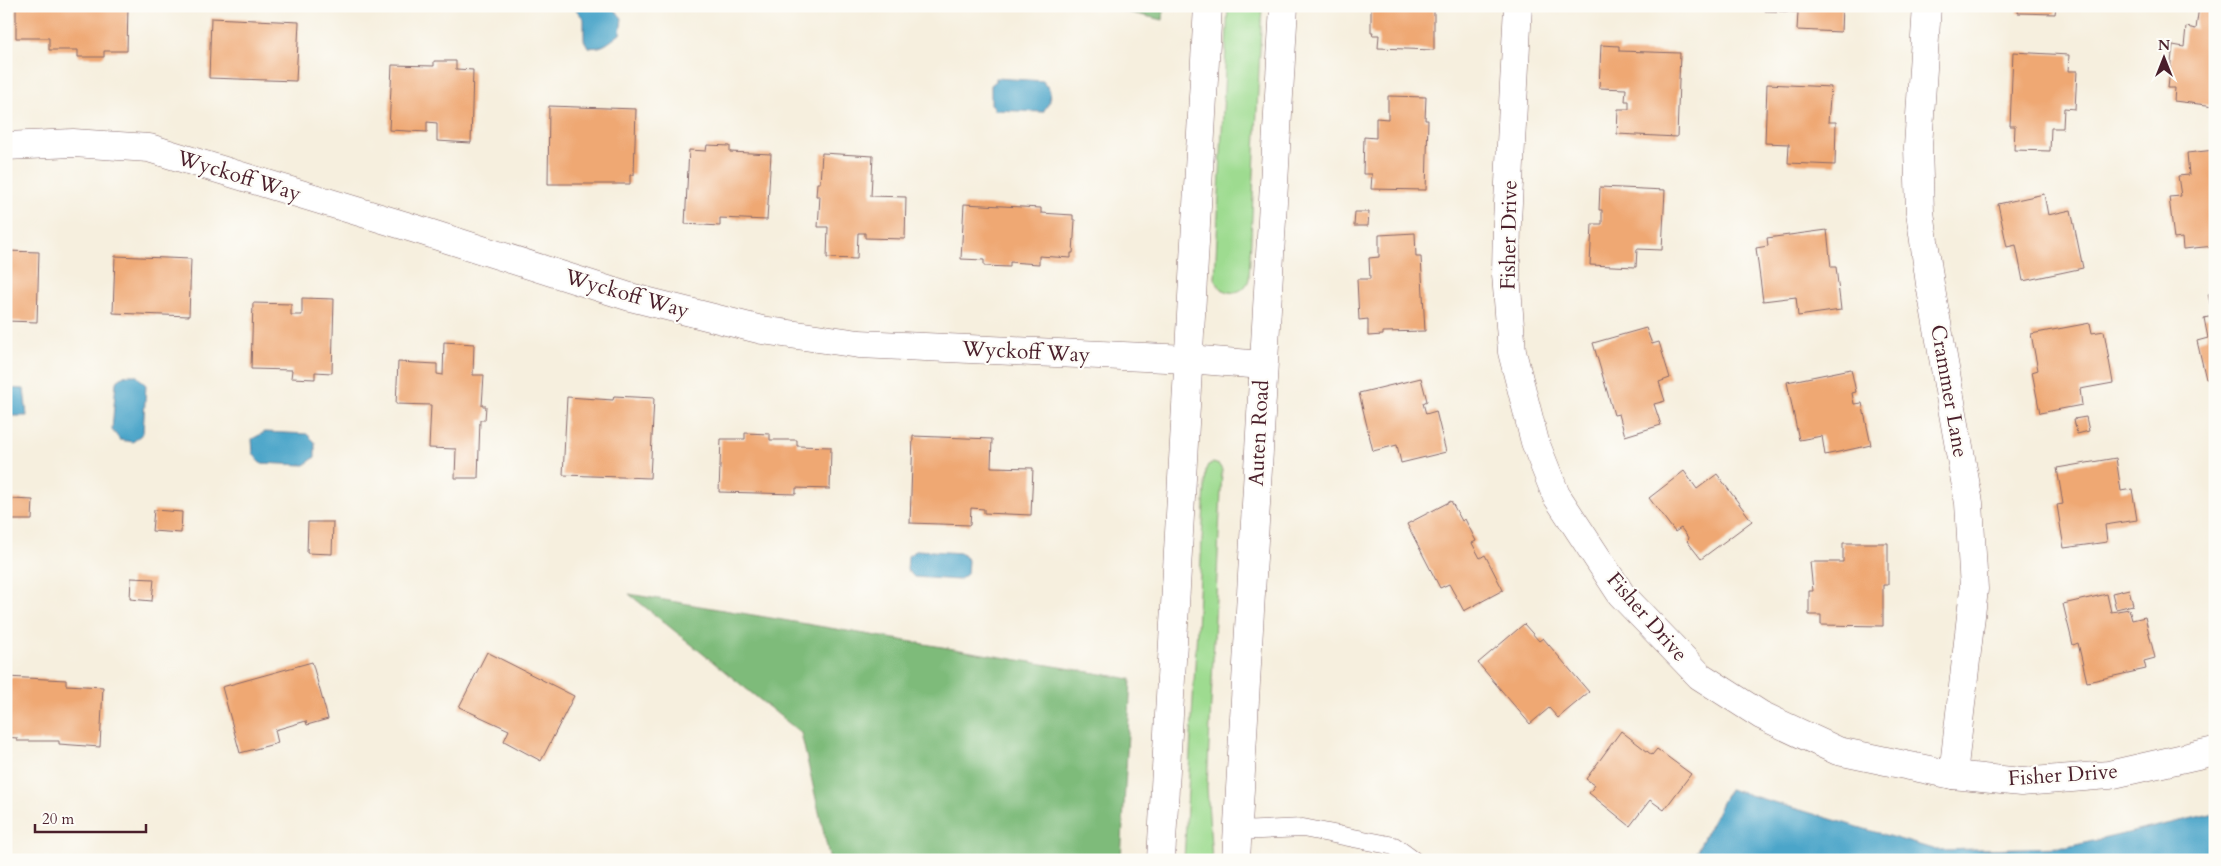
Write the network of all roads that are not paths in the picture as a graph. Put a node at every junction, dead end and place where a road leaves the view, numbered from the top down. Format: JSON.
{"nodes":[{"id":1,"x":1208,"y":6,"type":"edge"},
{"id":2,"x":1284,"y":6,"type":"edge"},
{"id":3,"x":1518,"y":6,"type":"edge"},
{"id":4,"x":1927,"y":6,"type":"edge"},
{"id":5,"x":6,"y":146,"type":"edge"},
{"id":6,"x":1188,"y":359,"type":"junction"},
{"id":7,"x":1263,"y":365,"type":"junction"},
{"id":8,"x":2215,"y":751,"type":"edge"},
{"id":9,"x":1953,"y":776,"type":"junction"},
{"id":10,"x":1238,"y":831,"type":"junction"},
{"id":11,"x":1161,"y":860,"type":"edge"},
{"id":12,"x":1236,"y":860,"type":"edge"},
{"id":13,"x":1414,"y":860,"type":"edge"}],
"edges":[{"from":1,"to":6,"type":"street"},
{"from":2,"to":7,"type":"street","name":"Auten Road"},
{"from":3,"to":9,"type":"street","name":"Fisher Drive"},
{"from":4,"to":9,"type":"street","name":"Crammer Lane"},
{"from":5,"to":6,"type":"street","name":"Wyckoff Way"},
{"from":6,"to":7,"type":"street","name":"Wyckoff Way"},
{"from":6,"to":11,"type":"street"},
{"from":7,"to":10,"type":"street","name":"Auten Road"},
{"from":8,"to":9,"type":"street","name":"Fisher Drive"},
{"from":10,"to":12,"type":"street","name":"Auten Road"},
{"from":10,"to":13,"type":"lane"}]}
